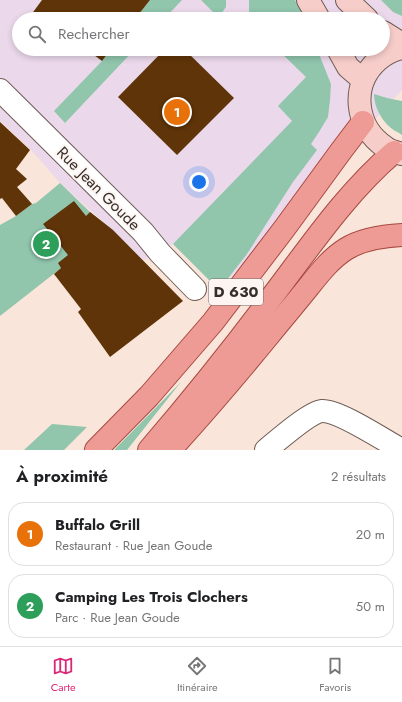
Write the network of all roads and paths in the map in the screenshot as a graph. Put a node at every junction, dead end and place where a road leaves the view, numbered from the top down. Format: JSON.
{"nodes":[{"id":1,"x":308,"y":0,"type":"edge"},
{"id":2,"x":348,"y":0,"type":"edge"},
{"id":3,"x":316,"y":12,"type":"edge"},
{"id":4,"x":360,"y":12,"type":"edge"},
{"id":5,"x":390,"y":36,"type":"edge"},
{"id":6,"x":402,"y":44,"type":"edge"},
{"id":7,"x":402,"y":48,"type":"edge"},
{"id":8,"x":390,"y":52,"type":"edge"},
{"id":9,"x":342,"y":56,"type":"edge"},
{"id":10,"x":383,"y":56,"type":"edge"},
{"id":11,"x":363,"y":80,"type":"junction"},
{"id":12,"x":0,"y":90,"type":"edge"},
{"id":13,"x":363,"y":122,"type":"junction"},
{"id":14,"x":398,"y":153,"type":"edge"},
{"id":15,"x":402,"y":235,"type":"edge"},
{"id":16,"x":195,"y":289,"type":"dead end"},
{"id":17,"x":96,"y":450,"type":"edge"},
{"id":18,"x":149,"y":450,"type":"edge"},
{"id":19,"x":170,"y":450,"type":"edge"},
{"id":20,"x":266,"y":450,"type":"edge"},
{"id":21,"x":402,"y":450,"type":"edge"}],
"edges":[{"from":1,"to":3,"type":"main road"},
{"from":2,"to":4,"type":"main road"},
{"from":5,"to":6,"type":"main road"},
{"from":7,"to":8,"type":"main road"},
{"from":9,"to":11,"type":"main road"},
{"from":10,"to":11,"type":"main road"},
{"from":11,"to":13,"type":"main road"},
{"from":12,"to":16,"type":"street","name":"Rue Jean Goude"},
{"from":13,"to":14,"type":"main road"},
{"from":13,"to":17,"type":"main road","number":"D 630"},
{"from":14,"to":18,"type":"main road","number":"D 630"},
{"from":15,"to":19,"type":"main road"},
{"from":20,"to":21,"type":"street"}]}
